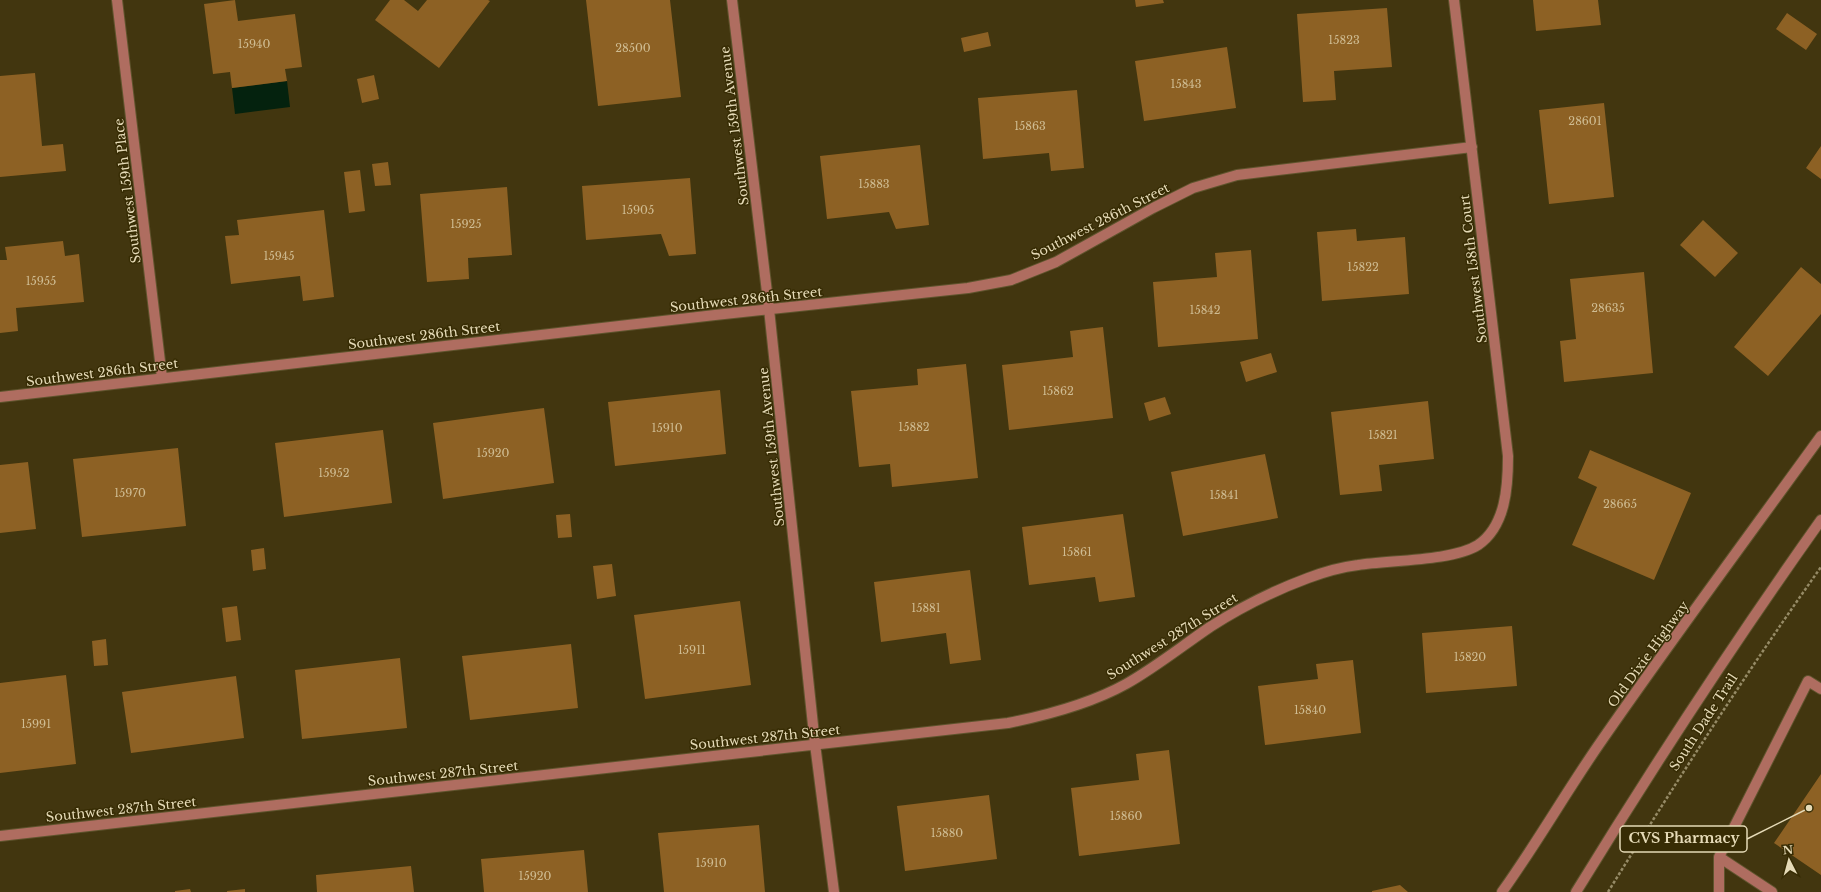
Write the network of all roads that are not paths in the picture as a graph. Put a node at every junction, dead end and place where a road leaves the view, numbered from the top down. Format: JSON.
{"nodes":[{"id":1,"x":117,"y":0,"type":"edge"},
{"id":2,"x":732,"y":0,"type":"edge"},
{"id":3,"x":1454,"y":0,"type":"edge"},
{"id":4,"x":1472,"y":147,"type":"junction"},
{"id":5,"x":769,"y":309,"type":"junction"},
{"id":6,"x":162,"y":378,"type":"junction"},
{"id":7,"x":0,"y":397,"type":"edge"},
{"id":8,"x":1821,"y":436,"type":"edge"},
{"id":9,"x":1821,"y":520,"type":"edge"},
{"id":10,"x":1492,"y":533,"type":"joint"},
{"id":11,"x":1821,"y":689,"type":"edge"},
{"id":12,"x":815,"y":744,"type":"junction"},
{"id":13,"x":0,"y":836,"type":"edge"},
{"id":14,"x":1719,"y":857,"type":"junction"},
{"id":15,"x":834,"y":892,"type":"edge"},
{"id":16,"x":1502,"y":892,"type":"edge"},
{"id":17,"x":1576,"y":892,"type":"edge"},
{"id":18,"x":1719,"y":892,"type":"edge"},
{"id":19,"x":1772,"y":892,"type":"edge"}],
"edges":[{"from":1,"to":6,"type":"street","name":"Southwest 159th Place"},
{"from":2,"to":5,"type":"street","name":"Southwest 159th Avenue"},
{"from":3,"to":4,"type":"street","name":"Southwest 158th Court"},
{"from":4,"to":5,"type":"street","name":"Southwest 286th Street"},
{"from":4,"to":10,"type":"street","name":"Southwest 158th Court"},
{"from":5,"to":6,"type":"street","name":"Southwest 286th Street"},
{"from":5,"to":12,"type":"street","name":"Southwest 159th Avenue"},
{"from":6,"to":7,"type":"street","name":"Southwest 286th Street"},
{"from":8,"to":16,"type":"street","name":"Old Dixie Highway"},
{"from":9,"to":17,"type":"street"},
{"from":10,"to":12,"type":"street","name":"Southwest 287th Street"},
{"from":11,"to":14,"type":"street"},
{"from":12,"to":13,"type":"street","name":"Southwest 287th Street"},
{"from":12,"to":15,"type":"street","name":"Southwest 159th Avenue"},
{"from":14,"to":18,"type":"street"},
{"from":14,"to":19,"type":"street"}]}
